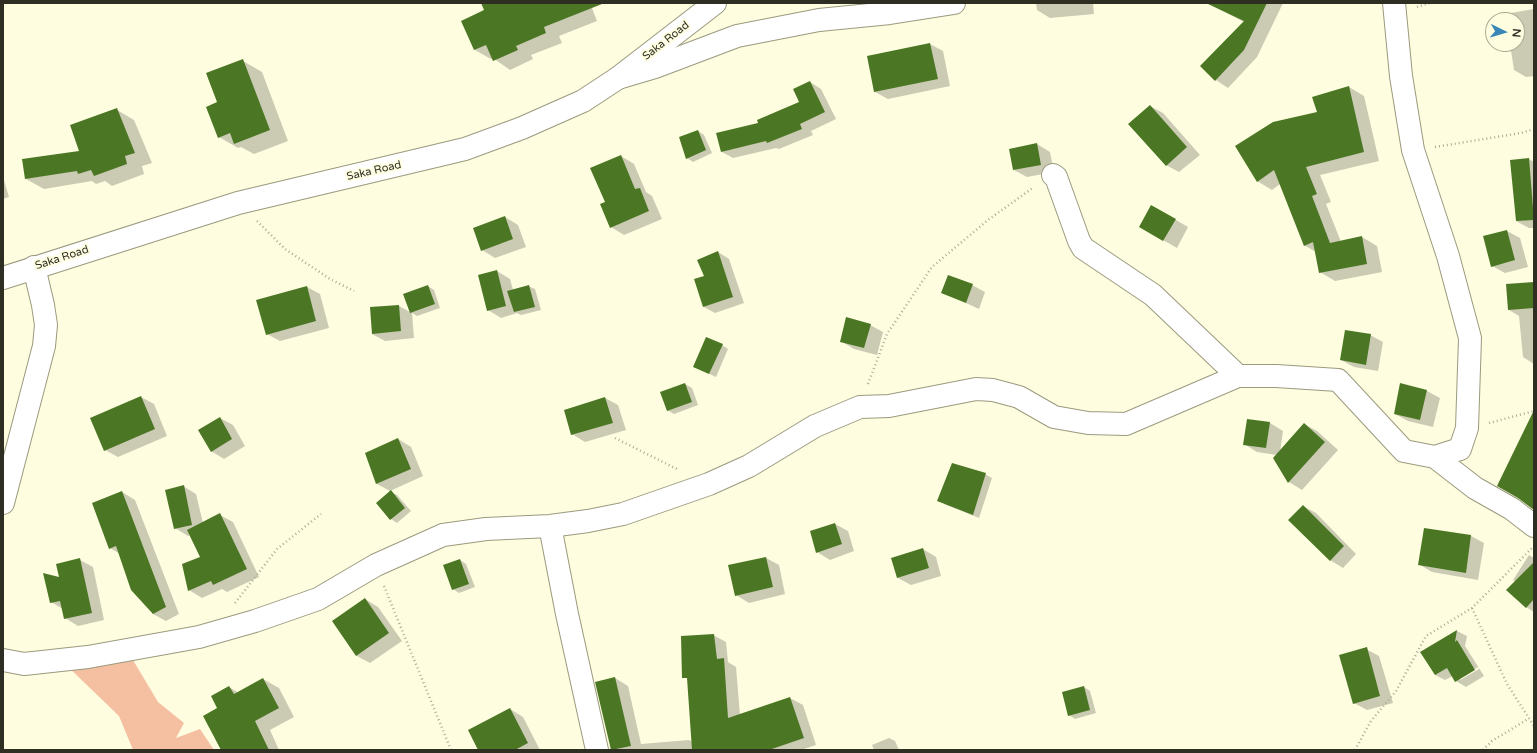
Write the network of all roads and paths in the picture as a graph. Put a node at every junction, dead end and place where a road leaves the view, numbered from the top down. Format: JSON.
{"nodes":[{"id":1,"x":715,"y":3,"type":"edge"},
{"id":2,"x":954,"y":3,"type":"edge"},
{"id":3,"x":1394,"y":3,"type":"edge"},
{"id":4,"x":618,"y":78,"type":"junction"},
{"id":5,"x":1534,"y":129,"type":"edge"},
{"id":6,"x":1413,"y":150,"type":"junction"},
{"id":7,"x":1054,"y":175,"type":"joint"},
{"id":8,"x":238,"y":203,"type":"junction"},
{"id":9,"x":34,"y":267,"type":"junction"},
{"id":10,"x":3,"y":278,"type":"edge"},
{"id":11,"x":354,"y":291,"type":"dead end"},
{"id":12,"x":1238,"y":376,"type":"junction"},
{"id":13,"x":860,"y":407,"type":"junction"},
{"id":14,"x":1534,"y":411,"type":"edge"},
{"id":15,"x":1467,"y":428,"type":"junction"},
{"id":16,"x":614,"y":438,"type":"dead end"},
{"id":17,"x":1435,"y":457,"type":"junction"},
{"id":18,"x":709,"y":484,"type":"junction"},
{"id":19,"x":3,"y":503,"type":"edge"},
{"id":20,"x":321,"y":514,"type":"dead end"},
{"id":21,"x":550,"y":526,"type":"junction"},
{"id":22,"x":1534,"y":526,"type":"edge"},
{"id":23,"x":1534,"y":546,"type":"edge"},
{"id":24,"x":376,"y":565,"type":"junction"},
{"id":25,"x":233,"y":606,"type":"dead end"},
{"id":26,"x":1472,"y":608,"type":"junction"},
{"id":27,"x":3,"y":660,"type":"edge"},
{"id":28,"x":1528,"y":719,"type":"junction"},
{"id":29,"x":1534,"y":726,"type":"edge"},
{"id":30,"x":451,"y":750,"type":"edge"},
{"id":31,"x":597,"y":750,"type":"edge"},
{"id":32,"x":1355,"y":750,"type":"edge"},
{"id":33,"x":1483,"y":750,"type":"edge"}],
"edges":[{"from":1,"to":4,"type":"street","name":"Saka Road"},
{"from":2,"to":4,"type":"street"},
{"from":3,"to":6,"type":"street"},
{"from":4,"to":8,"type":"street","name":"Saka Road"},
{"from":5,"to":6,"type":"path"},
{"from":6,"to":15,"type":"street"},
{"from":7,"to":12,"type":"street"},
{"from":7,"to":13,"type":"path"},
{"from":8,"to":9,"type":"street","name":"Saka Road"},
{"from":8,"to":11,"type":"path"},
{"from":9,"to":10,"type":"street","name":"Saka Road"},
{"from":9,"to":19,"type":"street"},
{"from":12,"to":13,"type":"street"},
{"from":12,"to":17,"type":"street"},
{"from":13,"to":18,"type":"street"},
{"from":14,"to":15,"type":"path"},
{"from":15,"to":17,"type":"street"},
{"from":16,"to":18,"type":"path"},
{"from":17,"to":22,"type":"street"},
{"from":18,"to":21,"type":"street"},
{"from":20,"to":25,"type":"path"},
{"from":21,"to":24,"type":"street"},
{"from":21,"to":31,"type":"street"},
{"from":23,"to":26,"type":"path"},
{"from":24,"to":27,"type":"street"},
{"from":24,"to":30,"type":"path"},
{"from":26,"to":28,"type":"path"},
{"from":26,"to":32,"type":"path"},
{"from":28,"to":29,"type":"path"},
{"from":28,"to":33,"type":"path"}]}
